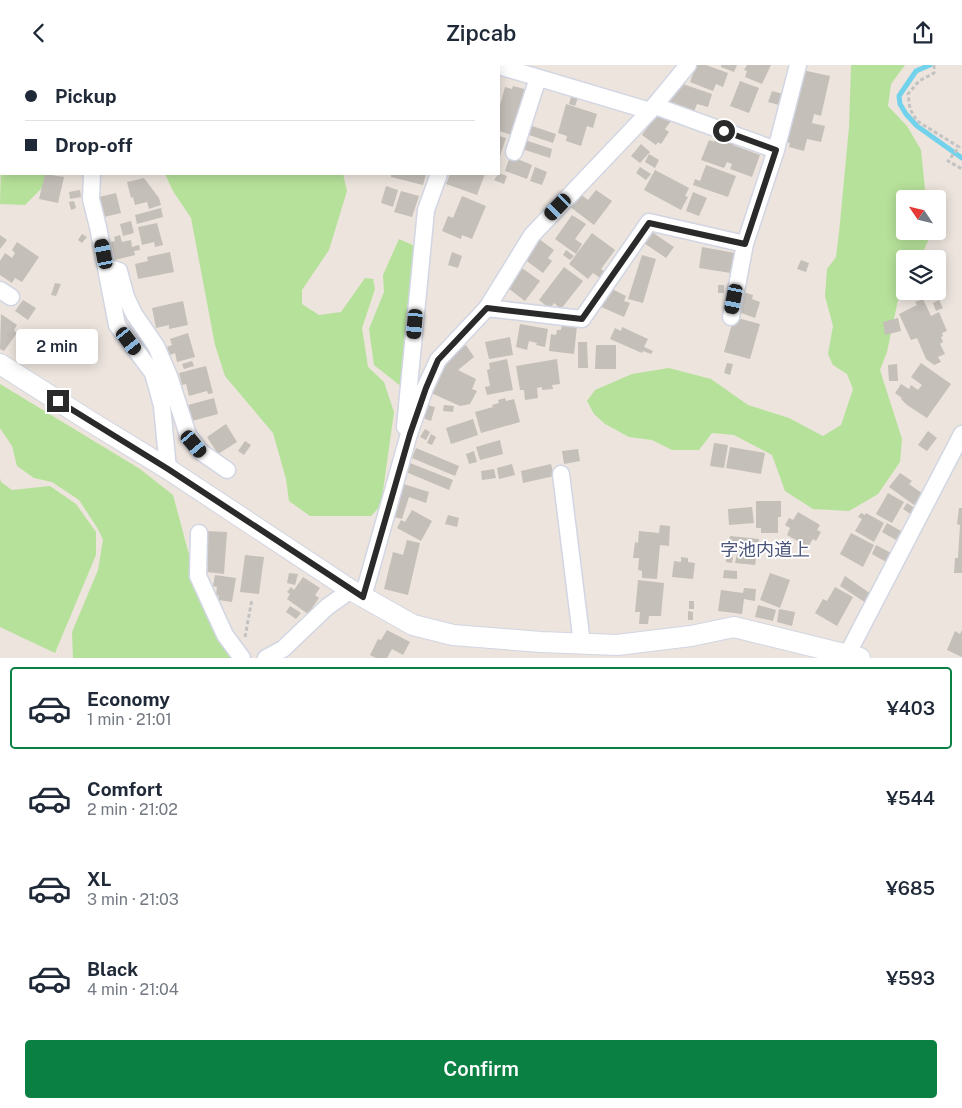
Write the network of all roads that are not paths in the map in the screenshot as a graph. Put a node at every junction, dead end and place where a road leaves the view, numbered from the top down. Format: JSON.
{"nodes":[{"id":1,"x":688,"y":65,"type":"edge"},
{"id":2,"x":798,"y":65,"type":"edge"},
{"id":3,"x":500,"y":66,"type":"edge"},
{"id":4,"x":538,"y":78,"type":"junction"},
{"id":5,"x":652,"y":108,"type":"junction"},
{"id":6,"x":776,"y":150,"type":"junction"},
{"id":7,"x":514,"y":153,"type":"dead end"},
{"id":8,"x":92,"y":175,"type":"edge"},
{"id":9,"x":439,"y":175,"type":"edge"},
{"id":10,"x":745,"y":244,"type":"junction"},
{"id":11,"x":106,"y":267,"type":"junction"},
{"id":12,"x":487,"y":308,"type":"junction"},
{"id":13,"x":731,"y":317,"type":"dead end"},
{"id":14,"x":0,"y":364,"type":"edge"},
{"id":15,"x":962,"y":433,"type":"edge"},
{"id":16,"x":403,"y":457,"type":"junction"},
{"id":17,"x":168,"y":469,"type":"junction"},
{"id":18,"x":227,"y":470,"type":"dead end"},
{"id":19,"x":561,"y":474,"type":"dead end"},
{"id":20,"x":199,"y":533,"type":"dead end"},
{"id":21,"x":357,"y":593,"type":"junction"},
{"id":22,"x":582,"y":643,"type":"junction"},
{"id":23,"x":281,"y":654,"type":"edge"},
{"id":24,"x":852,"y":657,"type":"edge"},
{"id":25,"x":242,"y":658,"type":"edge"},
{"id":26,"x":266,"y":658,"type":"edge"}],
"edges":[{"from":1,"to":5,"type":"street"},
{"from":2,"to":6,"type":"street"},
{"from":3,"to":4,"type":"street"},
{"from":4,"to":5,"type":"street"},
{"from":4,"to":7,"type":"street"},
{"from":5,"to":6,"type":"street"},
{"from":5,"to":12,"type":"street"},
{"from":6,"to":10,"type":"street"},
{"from":8,"to":11,"type":"street"},
{"from":9,"to":16,"type":"street"},
{"from":10,"to":12,"type":"street"},
{"from":10,"to":13,"type":"street"},
{"from":11,"to":17,"type":"street"},
{"from":11,"to":18,"type":"street"},
{"from":12,"to":16,"type":"street"},
{"from":14,"to":17,"type":"street"},
{"from":15,"to":24,"type":"street"},
{"from":16,"to":21,"type":"street"},
{"from":17,"to":21,"type":"street"},
{"from":19,"to":22,"type":"street"},
{"from":20,"to":25,"type":"street"},
{"from":21,"to":22,"type":"street"},
{"from":21,"to":23,"type":"street"},
{"from":22,"to":24,"type":"street"},
{"from":23,"to":26,"type":"street"}]}
